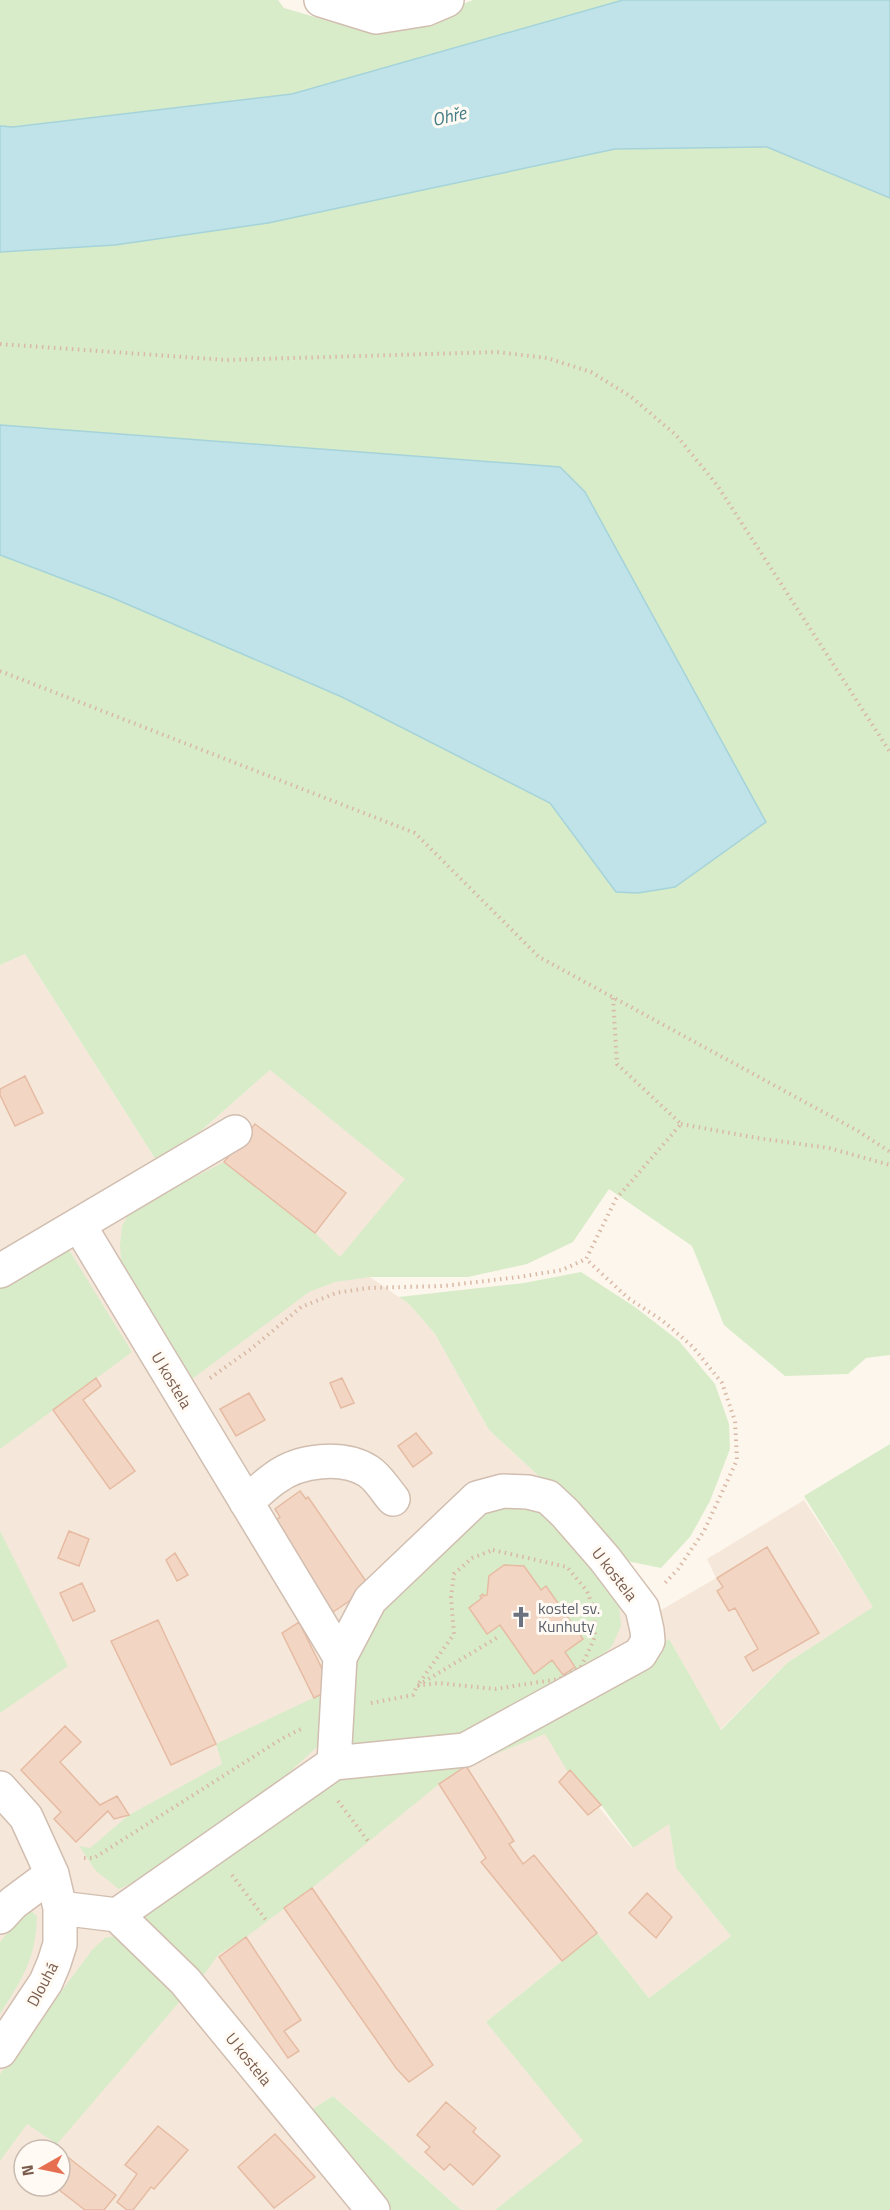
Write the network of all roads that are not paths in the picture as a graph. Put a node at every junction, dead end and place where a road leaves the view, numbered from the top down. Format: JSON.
{"nodes":[{"id":1,"x":321,"y":0,"type":"edge"},
{"id":2,"x":447,"y":0,"type":"edge"},
{"id":3,"x":235,"y":1132,"type":"dead end"},
{"id":4,"x":79,"y":1225,"type":"junction"},
{"id":5,"x":0,"y":1271,"type":"edge"},
{"id":6,"x":393,"y":1499,"type":"dead end"},
{"id":7,"x":246,"y":1502,"type":"junction"},
{"id":8,"x":340,"y":1657,"type":"junction"},
{"id":9,"x":326,"y":1768,"type":"junction"},
{"id":10,"x":0,"y":1788,"type":"edge"},
{"id":11,"x":52,"y":1874,"type":"junction"},
{"id":12,"x":60,"y":1908,"type":"junction"},
{"id":13,"x":117,"y":1915,"type":"junction"},
{"id":14,"x":0,"y":1917,"type":"edge"},
{"id":15,"x":0,"y":2051,"type":"edge"},
{"id":16,"x":373,"y":2210,"type":"edge"}],
"edges":[{"from":1,"to":2,"type":"street"},
{"from":3,"to":4,"type":"street"},
{"from":4,"to":5,"type":"street"},
{"from":4,"to":7,"type":"street","name":"U kostela"},
{"from":6,"to":7,"type":"street"},
{"from":7,"to":8,"type":"street","name":"U kostela"},
{"from":8,"to":9,"type":"street","name":"U kostela"},
{"from":8,"to":9,"type":"street","name":"U kostela"},
{"from":9,"to":13,"type":"street","name":"U kostela"},
{"from":10,"to":11,"type":"street","name":"Dlouhá"},
{"from":11,"to":12,"type":"street","name":"Dlouhá"},
{"from":11,"to":14,"type":"street"},
{"from":12,"to":13,"type":"street"},
{"from":12,"to":15,"type":"street","name":"Dlouhá"},
{"from":13,"to":16,"type":"street","name":"U kostela"}]}
